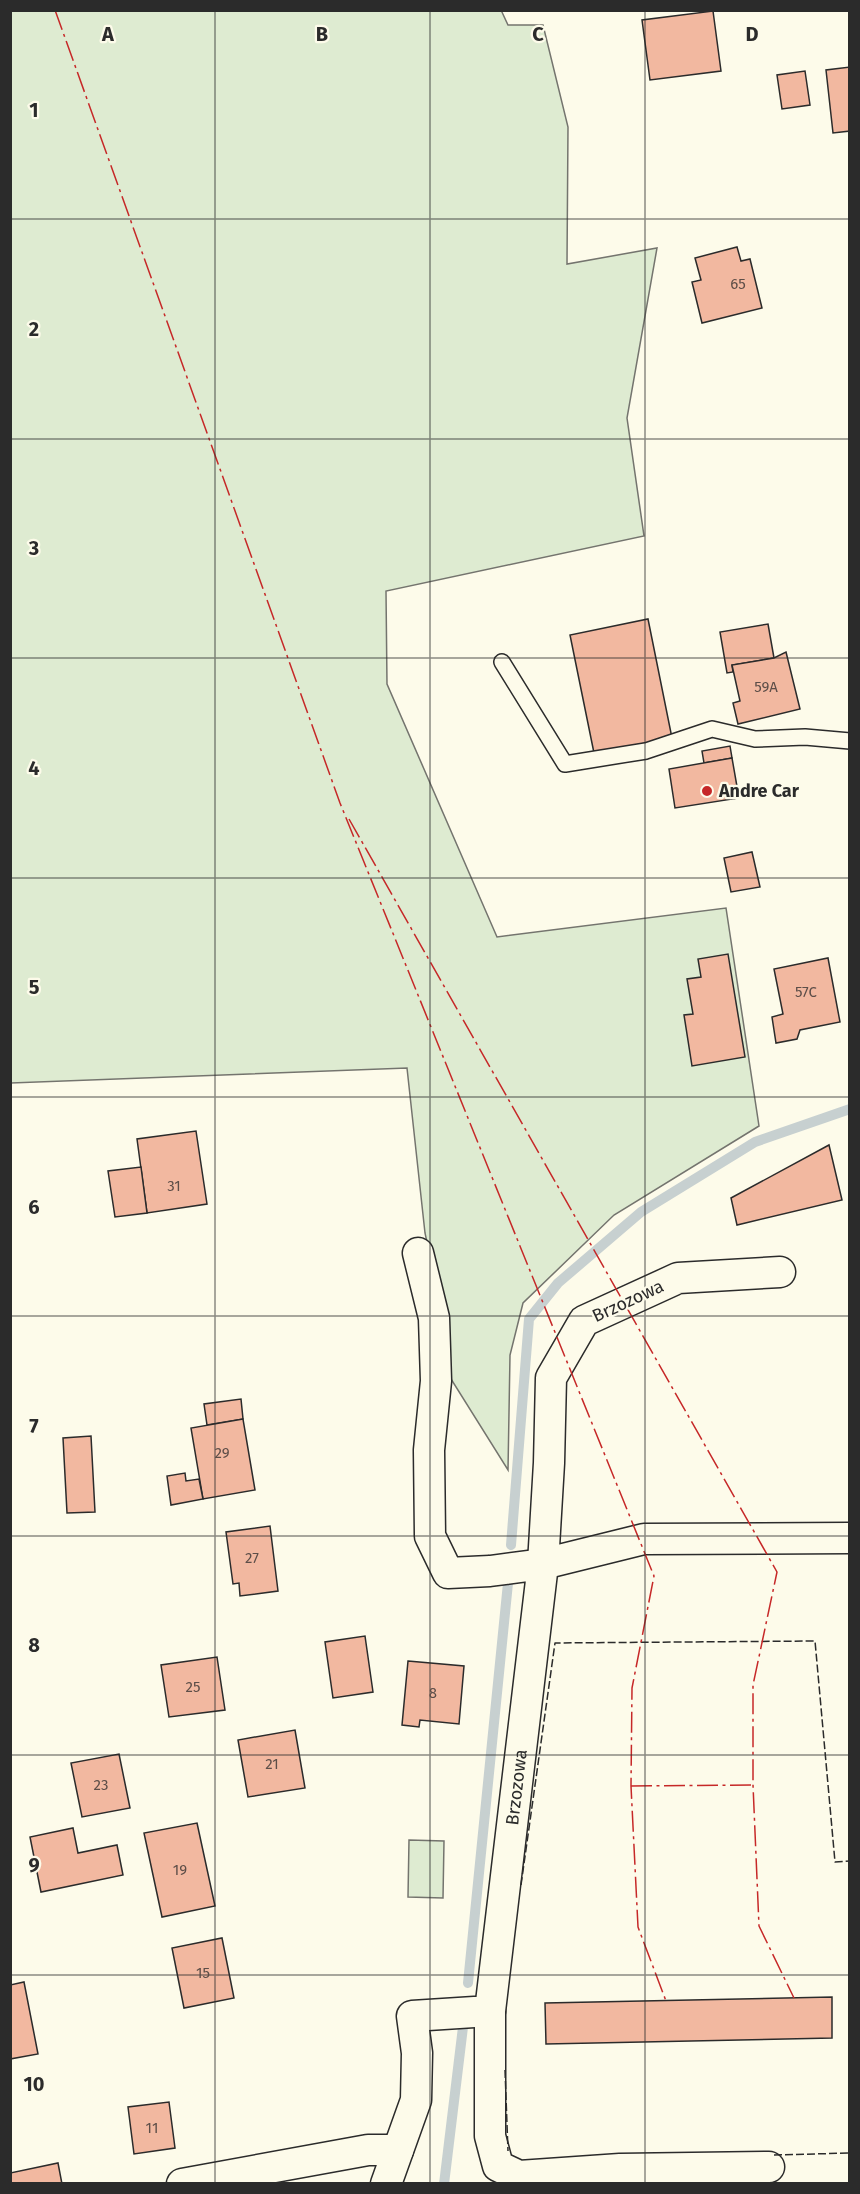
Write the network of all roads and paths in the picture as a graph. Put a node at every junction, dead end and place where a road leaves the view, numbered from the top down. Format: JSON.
{"nodes":[{"id":1,"x":502,"y":662,"type":"dead end"},
{"id":2,"x":849,"y":741,"type":"edge"},
{"id":3,"x":418,"y":1253,"type":"dead end"},
{"id":4,"x":780,"y":1272,"type":"dead end"},
{"id":5,"x":849,"y":1538,"type":"edge"},
{"id":6,"x":543,"y":1564,"type":"junction"},
{"id":7,"x":490,"y":2011,"type":"junction"},
{"id":8,"x":398,"y":2150,"type":"junction"},
{"id":9,"x":769,"y":2167,"type":"dead end"},
{"id":10,"x":182,"y":2184,"type":"edge"},
{"id":11,"x":386,"y":2184,"type":"edge"}],
"edges":[{"from":1,"to":2,"type":"lane"},
{"from":3,"to":6,"type":"street"},
{"from":4,"to":6,"type":"street","name":"Brzozowa"},
{"from":5,"to":6,"type":"street"},
{"from":6,"to":7,"type":"street","name":"Brzozowa"},
{"from":7,"to":8,"type":"street"},
{"from":7,"to":9,"type":"street","name":"Brzozowa"},
{"from":8,"to":10,"type":"street"},
{"from":8,"to":11,"type":"street"}]}
